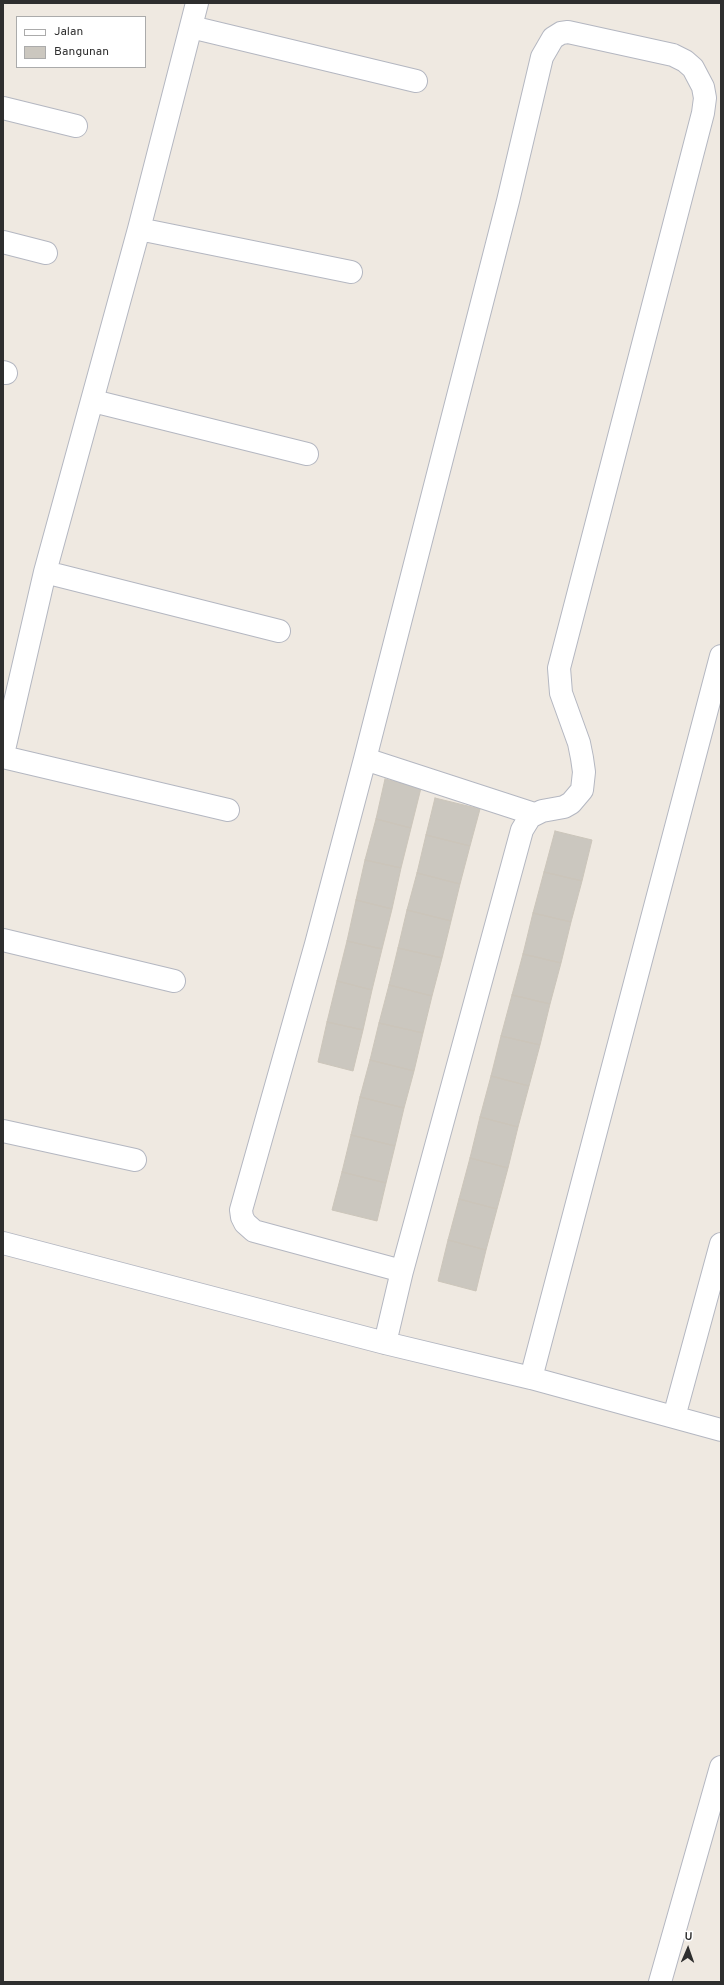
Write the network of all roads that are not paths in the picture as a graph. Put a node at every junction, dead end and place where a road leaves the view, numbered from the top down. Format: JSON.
{"nodes":[{"id":1,"x":197,"y":3,"type":"edge"},
{"id":2,"x":191,"y":27,"type":"junction"},
{"id":3,"x":416,"y":81,"type":"dead end"},
{"id":4,"x":3,"y":108,"type":"edge"},
{"id":5,"x":76,"y":126,"type":"dead end"},
{"id":6,"x":139,"y":230,"type":"junction"},
{"id":7,"x":3,"y":242,"type":"edge"},
{"id":8,"x":46,"y":253,"type":"dead end"},
{"id":9,"x":351,"y":272,"type":"dead end"},
{"id":10,"x":93,"y":401,"type":"junction"},
{"id":11,"x":308,"y":454,"type":"dead end"},
{"id":12,"x":45,"y":572,"type":"junction"},
{"id":13,"x":279,"y":630,"type":"dead end"},
{"id":14,"x":721,"y":656,"type":"edge"},
{"id":15,"x":3,"y":755,"type":"edge"},
{"id":16,"x":365,"y":759,"type":"junction"},
{"id":17,"x":228,"y":810,"type":"dead end"},
{"id":18,"x":534,"y":814,"type":"junction"},
{"id":19,"x":3,"y":940,"type":"edge"},
{"id":20,"x":174,"y":981,"type":"dead end"},
{"id":21,"x":3,"y":1131,"type":"edge"},
{"id":22,"x":135,"y":1160,"type":"dead end"},
{"id":23,"x":3,"y":1243,"type":"edge"},
{"id":24,"x":721,"y":1244,"type":"edge"},
{"id":25,"x":402,"y":1270,"type":"junction"},
{"id":26,"x":386,"y":1343,"type":"junction"},
{"id":27,"x":531,"y":1378,"type":"junction"},
{"id":28,"x":674,"y":1417,"type":"junction"},
{"id":29,"x":721,"y":1430,"type":"edge"},
{"id":30,"x":721,"y":1767,"type":"edge"},
{"id":31,"x":660,"y":1982,"type":"edge"}],
"edges":[{"from":1,"to":2,"type":"street"},
{"from":2,"to":3,"type":"street"},
{"from":2,"to":6,"type":"street"},
{"from":4,"to":5,"type":"street"},
{"from":6,"to":9,"type":"street"},
{"from":6,"to":10,"type":"street"},
{"from":7,"to":8,"type":"street"},
{"from":10,"to":11,"type":"street"},
{"from":10,"to":12,"type":"street"},
{"from":12,"to":13,"type":"street"},
{"from":12,"to":15,"type":"street"},
{"from":14,"to":27,"type":"street"},
{"from":15,"to":17,"type":"street"},
{"from":16,"to":18,"type":"street"},
{"from":16,"to":18,"type":"street"},
{"from":16,"to":25,"type":"street"},
{"from":18,"to":25,"type":"street"},
{"from":19,"to":20,"type":"street"},
{"from":21,"to":22,"type":"street"},
{"from":23,"to":26,"type":"street"},
{"from":24,"to":28,"type":"street"},
{"from":25,"to":26,"type":"street"},
{"from":26,"to":27,"type":"street"},
{"from":27,"to":28,"type":"street"},
{"from":28,"to":29,"type":"street"},
{"from":30,"to":31,"type":"street"}]}
